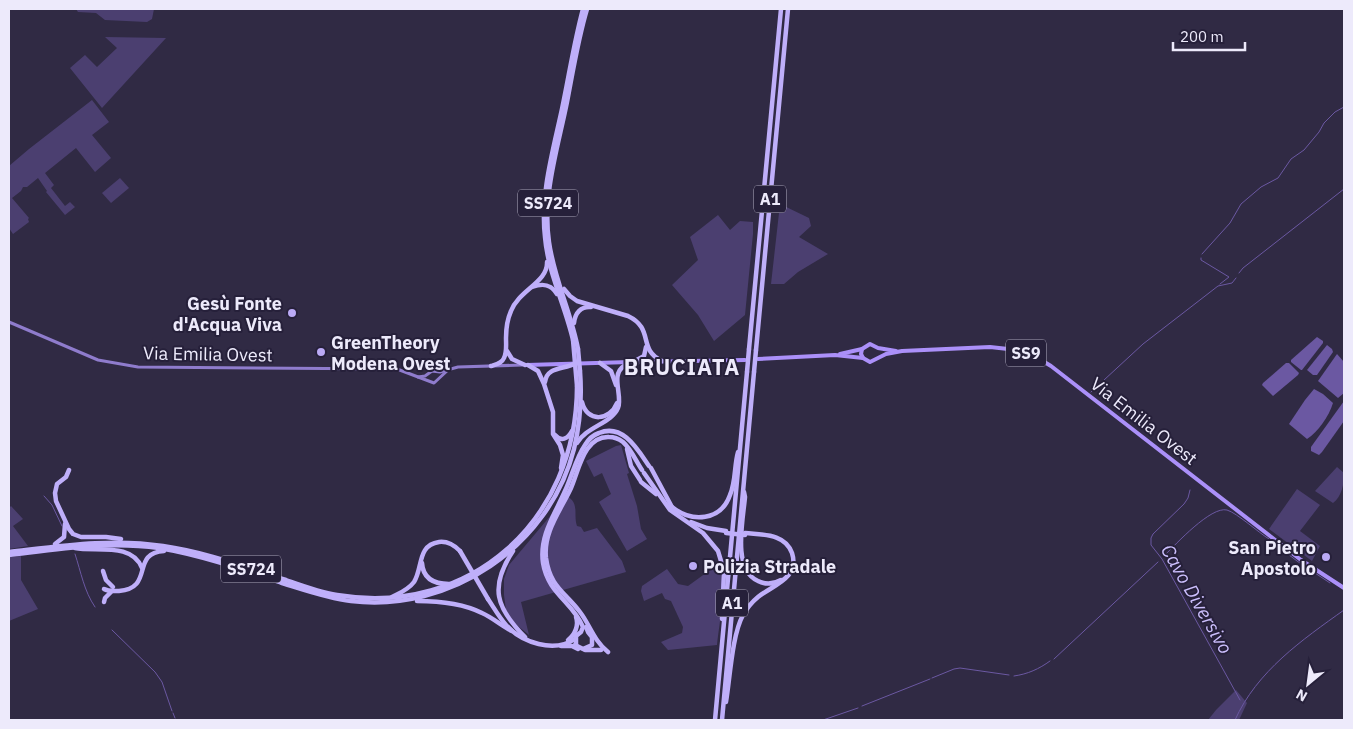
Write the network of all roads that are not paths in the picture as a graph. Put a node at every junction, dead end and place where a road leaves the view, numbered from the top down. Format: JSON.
{"nodes":[{"id":1,"x":583,"y":9,"type":"edge"},
{"id":2,"x":587,"y":9,"type":"edge"},
{"id":3,"x":781,"y":9,"type":"edge"},
{"id":4,"x":788,"y":9,"type":"edge"},
{"id":5,"x":573,"y":66,"type":"junction"},
{"id":6,"x":567,"y":92,"type":"junction"},
{"id":7,"x":545,"y":242,"type":"junction"},
{"id":8,"x":553,"y":263,"type":"junction"},
{"id":9,"x":528,"y":289,"type":"junction"},
{"id":10,"x":599,"y":308,"type":"junction"},
{"id":11,"x":565,"y":310,"type":"junction"},
{"id":12,"x":9,"y":322,"type":"edge"},
{"id":13,"x":575,"y":332,"type":"junction"},
{"id":14,"x":646,"y":338,"type":"junction"},
{"id":15,"x":574,"y":339,"type":"junction"},
{"id":16,"x":878,"y":348,"type":"junction"},
{"id":17,"x":862,"y":349,"type":"junction"},
{"id":18,"x":506,"y":350,"type":"junction"},
{"id":19,"x":902,"y":351,"type":"junction"},
{"id":20,"x":835,"y":355,"type":"junction"},
{"id":21,"x":879,"y":357,"type":"junction"},
{"id":22,"x":863,"y":358,"type":"junction"},
{"id":23,"x":758,"y":359,"type":"dead end"},
{"id":24,"x":745,"y":360,"type":"dead end"},
{"id":25,"x":662,"y":361,"type":"junction"},
{"id":26,"x":631,"y":362,"type":"junction"},
{"id":27,"x":639,"y":362,"type":"junction"},
{"id":28,"x":576,"y":363,"type":"junction"},
{"id":29,"x":600,"y":363,"type":"junction"},
{"id":30,"x":527,"y":365,"type":"junction"},
{"id":31,"x":492,"y":366,"type":"junction"},
{"id":32,"x":448,"y":370,"type":"junction"},
{"id":33,"x":436,"y":372,"type":"junction"},
{"id":34,"x":428,"y":374,"type":"junction"},
{"id":35,"x":413,"y":375,"type":"junction"},
{"id":36,"x":438,"y":380,"type":"junction"},
{"id":37,"x":428,"y":381,"type":"junction"},
{"id":38,"x":544,"y":384,"type":"junction"},
{"id":39,"x":579,"y":387,"type":"junction"},
{"id":40,"x":574,"y":428,"type":"junction"},
{"id":41,"x":553,"y":429,"type":"junction"},
{"id":42,"x":741,"y":441,"type":"junction"},
{"id":43,"x":626,"y":446,"type":"junction"},
{"id":44,"x":574,"y":449,"type":"junction"},
{"id":45,"x":69,"y":470,"type":"dead end"},
{"id":46,"x":560,"y":474,"type":"junction"},
{"id":47,"x":66,"y":477,"type":"junction"},
{"id":48,"x":73,"y":477,"type":"dead end"},
{"id":49,"x":743,"y":486,"type":"junction"},
{"id":50,"x":659,"y":497,"type":"junction"},
{"id":51,"x":672,"y":507,"type":"junction"},
{"id":52,"x":65,"y":523,"type":"junction"},
{"id":53,"x":688,"y":523,"type":"junction"},
{"id":54,"x":726,"y":532,"type":"junction"},
{"id":55,"x":745,"y":534,"type":"junction"},
{"id":56,"x":139,"y":543,"type":"junction"},
{"id":57,"x":516,"y":546,"type":"junction"},
{"id":58,"x":71,"y":547,"type":"junction"},
{"id":59,"x":37,"y":548,"type":"junction"},
{"id":60,"x":177,"y":552,"type":"junction"},
{"id":61,"x":9,"y":553,"type":"edge"},
{"id":62,"x":422,"y":556,"type":"junction"},
{"id":63,"x":142,"y":569,"type":"junction"},
{"id":64,"x":102,"y":571,"type":"dead end"},
{"id":65,"x":453,"y":584,"type":"junction"},
{"id":66,"x":1344,"y":588,"type":"edge"},
{"id":67,"x":113,"y":589,"type":"junction"},
{"id":68,"x":388,"y":598,"type":"junction"},
{"id":69,"x":408,"y":600,"type":"junction"},
{"id":70,"x":104,"y":602,"type":"dead end"},
{"id":71,"x":573,"y":611,"type":"junction"},
{"id":72,"x":586,"y":623,"type":"junction"},
{"id":73,"x":724,"y":628,"type":"junction"},
{"id":74,"x":512,"y":631,"type":"junction"},
{"id":75,"x":581,"y":632,"type":"junction"},
{"id":76,"x":588,"y":632,"type":"junction"},
{"id":77,"x":575,"y":639,"type":"junction"},
{"id":78,"x":527,"y":640,"type":"junction"},
{"id":79,"x":560,"y":645,"type":"junction"},
{"id":80,"x":576,"y":645,"type":"junction"},
{"id":81,"x":601,"y":650,"type":"dead end"},
{"id":82,"x":608,"y":652,"type":"dead end"},
{"id":83,"x":715,"y":720,"type":"edge"},
{"id":84,"x":722,"y":720,"type":"edge"}],
"edges":[{"from":1,"to":5,"type":"highway","number":"SS724"},
{"from":2,"to":5,"type":"highway","number":"SS724"},
{"from":3,"to":42,"type":"highway","number":"A1","bridge":true},
{"from":4,"to":49,"type":"highway","number":"A1","bridge":true},
{"from":5,"to":6,"type":"highway","number":"SS724"},
{"from":6,"to":7,"type":"highway","number":"SS724"},
{"from":6,"to":8,"type":"highway","number":"SS724"},
{"from":7,"to":9,"type":"highway"},
{"from":7,"to":11,"type":"highway","number":"SS724"},
{"from":8,"to":10,"type":"highway"},
{"from":8,"to":13,"type":"highway","number":"SS724"},
{"from":9,"to":11,"type":"highway"},
{"from":9,"to":18,"type":"highway"},
{"from":10,"to":13,"type":"highway"},
{"from":10,"to":14,"type":"highway"},
{"from":11,"to":15,"type":"highway","number":"SS724"},
{"from":12,"to":35,"type":"main road","name":"Via Emilia Ovest"},
{"from":13,"to":15,"type":"highway","number":"SS724"},
{"from":14,"to":25,"type":"highway"},
{"from":14,"to":26,"type":"highway"},
{"from":15,"to":39,"type":"highway","number":"SS724","bridge":true},
{"from":16,"to":17,"type":"main road","number":"SS9"},
{"from":16,"to":19,"type":"main road","number":"SS9"},
{"from":16,"to":21,"type":"main road"},
{"from":17,"to":20,"type":"main road","number":"SS9"},
{"from":17,"to":22,"type":"main road"},
{"from":18,"to":30,"type":"highway"},
{"from":18,"to":31,"type":"highway"},
{"from":19,"to":21,"type":"main road","number":"SS9"},
{"from":19,"to":66,"type":"main road","name":"Via Emilia Ovest","number":"SS9"},
{"from":20,"to":22,"type":"main road","number":"SS9"},
{"from":20,"to":23,"type":"main road","number":"SS9"},
{"from":21,"to":22,"type":"main road","number":"SS9"},
{"from":24,"to":25,"type":"main road"},
{"from":25,"to":27,"type":"main road"},
{"from":26,"to":27,"type":"main road"},
{"from":26,"to":29,"type":"main road"},
{"from":27,"to":44,"type":"highway"},
{"from":28,"to":29,"type":"main road"},
{"from":28,"to":30,"type":"main road"},
{"from":28,"to":38,"type":"highway"},
{"from":29,"to":39,"type":"highway"},
{"from":30,"to":31,"type":"main road"},
{"from":30,"to":38,"type":"highway"},
{"from":31,"to":32,"type":"main road"},
{"from":32,"to":33,"type":"main road"},
{"from":32,"to":36,"type":"main road"},
{"from":33,"to":34,"type":"main road"},
{"from":33,"to":36,"type":"main road"},
{"from":34,"to":35,"type":"main road","name":"Via Emilia Ovest"},
{"from":34,"to":37,"type":"main road"},
{"from":35,"to":37,"type":"main road","name":"Via Emilia Ovest"},
{"from":36,"to":37,"type":"main road"},
{"from":38,"to":41,"type":"highway"},
{"from":39,"to":40,"type":"highway","number":"SS724"},
{"from":39,"to":44,"type":"highway","number":"SS724"},
{"from":40,"to":41,"type":"highway"},
{"from":40,"to":46,"type":"highway","number":"SS724"},
{"from":41,"to":46,"type":"highway"},
{"from":42,"to":51,"type":"highway"},
{"from":42,"to":73,"type":"highway","number":"A1"},
{"from":43,"to":50,"type":"highway"},
{"from":43,"to":50,"type":"highway"},
{"from":43,"to":72,"type":"highway"},
{"from":44,"to":57,"type":"highway","number":"SS724"},
{"from":45,"to":47,"type":"highway"},
{"from":46,"to":65,"type":"highway","number":"SS724"},
{"from":47,"to":48,"type":"highway"},
{"from":47,"to":52,"type":"highway"},
{"from":49,"to":55,"type":"highway"},
{"from":49,"to":84,"type":"highway","number":"A1"},
{"from":50,"to":53,"type":"highway"},
{"from":51,"to":54,"type":"highway"},
{"from":51,"to":71,"type":"highway"},
{"from":52,"to":56,"type":"highway"},
{"from":52,"to":59,"type":"highway"},
{"from":53,"to":54,"type":"highway"},
{"from":53,"to":73,"type":"highway"},
{"from":54,"to":55,"type":"highway","bridge":true},
{"from":55,"to":84,"type":"highway"},
{"from":56,"to":59,"type":"highway","number":"SS724"},
{"from":56,"to":68,"type":"highway","number":"SS724"},
{"from":57,"to":69,"type":"highway","number":"SS724"},
{"from":57,"to":78,"type":"highway"},
{"from":58,"to":60,"type":"highway","number":"SS724"},
{"from":58,"to":61,"type":"highway","number":"SS724"},
{"from":58,"to":63,"type":"highway"},
{"from":59,"to":61,"type":"highway","number":"SS724"},
{"from":60,"to":63,"type":"highway"},
{"from":60,"to":69,"type":"highway","number":"SS724"},
{"from":62,"to":65,"type":"highway"},
{"from":62,"to":68,"type":"highway"},
{"from":62,"to":74,"type":"highway","bridge":true},
{"from":63,"to":67,"type":"highway"},
{"from":64,"to":67,"type":"highway"},
{"from":65,"to":68,"type":"highway","number":"SS724"},
{"from":67,"to":70,"type":"highway"},
{"from":69,"to":74,"type":"highway"},
{"from":71,"to":75,"type":"highway"},
{"from":71,"to":79,"type":"highway"},
{"from":72,"to":76,"type":"highway"},
{"from":72,"to":82,"type":"highway"},
{"from":73,"to":83,"type":"highway","number":"A1"},
{"from":74,"to":78,"type":"highway"},
{"from":75,"to":76,"type":"highway"},
{"from":75,"to":77,"type":"highway"},
{"from":76,"to":80,"type":"highway"},
{"from":77,"to":79,"type":"highway"},
{"from":77,"to":80,"type":"highway"},
{"from":78,"to":79,"type":"highway"},
{"from":79,"to":80,"type":"highway"},
{"from":79,"to":81,"type":"highway"}]}
